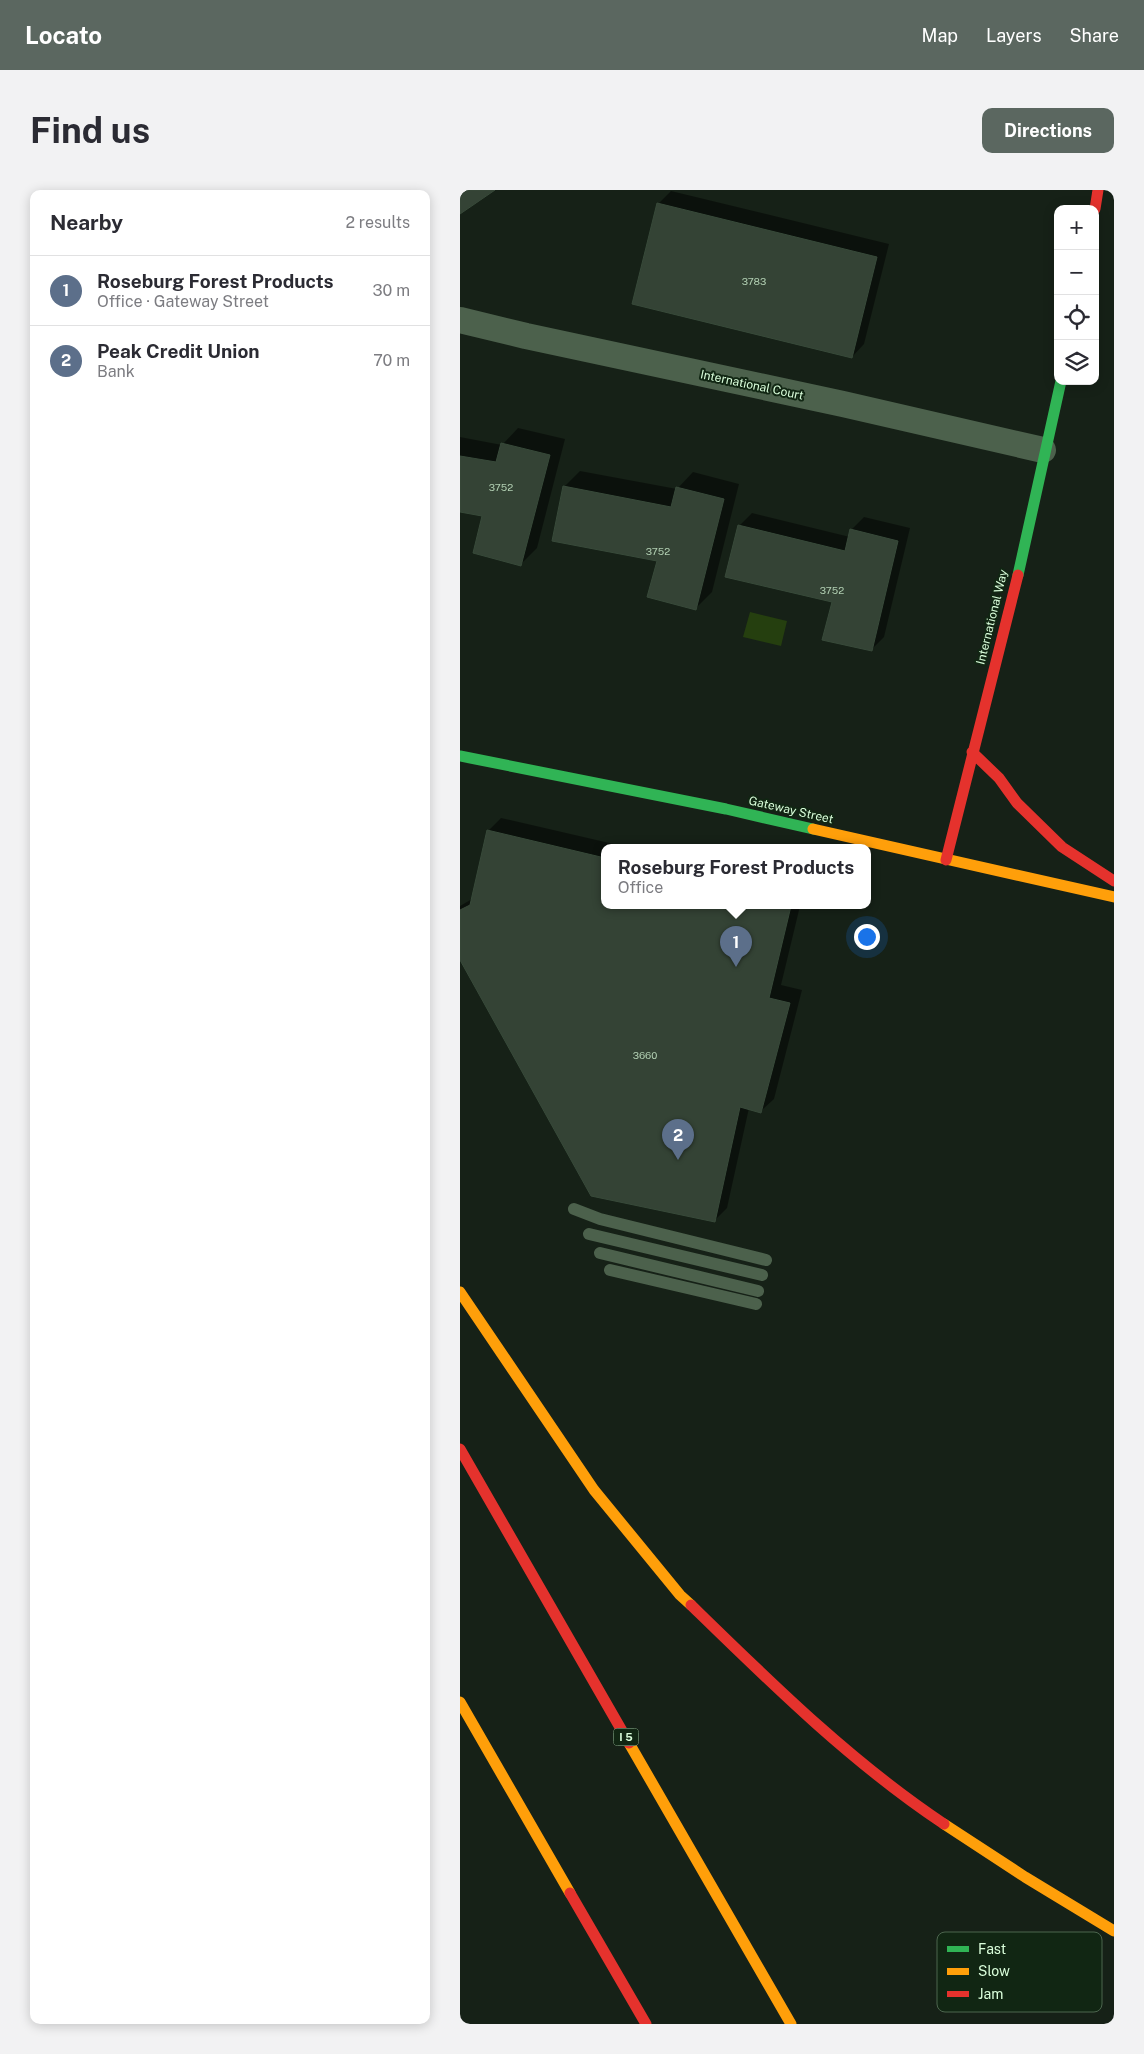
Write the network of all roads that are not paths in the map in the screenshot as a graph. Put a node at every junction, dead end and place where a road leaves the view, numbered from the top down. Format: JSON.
{"nodes":[{"id":1,"x":1098,"y":190,"type":"edge"},
{"id":2,"x":1096,"y":205,"type":"edge"},
{"id":3,"x":460,"y":320,"type":"edge"},
{"id":4,"x":1060,"y":385,"type":"edge"},
{"id":5,"x":1044,"y":450,"type":"junction"},
{"id":6,"x":972,"y":752,"type":"junction"},
{"id":7,"x":460,"y":756,"type":"edge"},
{"id":8,"x":946,"y":860,"type":"junction"},
{"id":9,"x":1114,"y":880,"type":"edge"},
{"id":10,"x":1114,"y":897,"type":"edge"},
{"id":11,"x":574,"y":1209,"type":"dead end"},
{"id":12,"x":589,"y":1234,"type":"dead end"},
{"id":13,"x":600,"y":1254,"type":"dead end"},
{"id":14,"x":766,"y":1260,"type":"dead end"},
{"id":15,"x":610,"y":1270,"type":"dead end"},
{"id":16,"x":762,"y":1275,"type":"dead end"},
{"id":17,"x":460,"y":1292,"type":"edge"},
{"id":18,"x":460,"y":1450,"type":"edge"},
{"id":19,"x":460,"y":1702,"type":"edge"},
{"id":20,"x":1114,"y":1931,"type":"edge"},
{"id":21,"x":765,"y":1977,"type":"junction"},
{"id":22,"x":646,"y":2024,"type":"edge"},
{"id":23,"x":791,"y":2024,"type":"edge"},
{"id":24,"x":804,"y":2024,"type":"edge"}],
"edges":[{"from":1,"to":2,"type":"main road"},
{"from":3,"to":5,"type":"street","name":"International Court"},
{"from":4,"to":5,"type":"main road","name":"International Way"},
{"from":5,"to":6,"type":"main road","name":"International Way"},
{"from":6,"to":8,"type":"main road","name":"International Way"},
{"from":6,"to":9,"type":"main road"},
{"from":7,"to":8,"type":"main road","name":"Gateway Street"},
{"from":8,"to":10,"type":"main road","name":"Gateway Street"},
{"from":11,"to":14,"type":"lane"},
{"from":12,"to":16,"type":"lane"},
{"from":13,"to":15,"type":"lane"},
{"from":17,"to":20,"type":"main road"},
{"from":18,"to":21,"type":"main road","number":"I 5"},
{"from":19,"to":22,"type":"main road"},
{"from":21,"to":23,"type":"main road","number":"I 5"},
{"from":21,"to":24,"type":"main road"}]}
